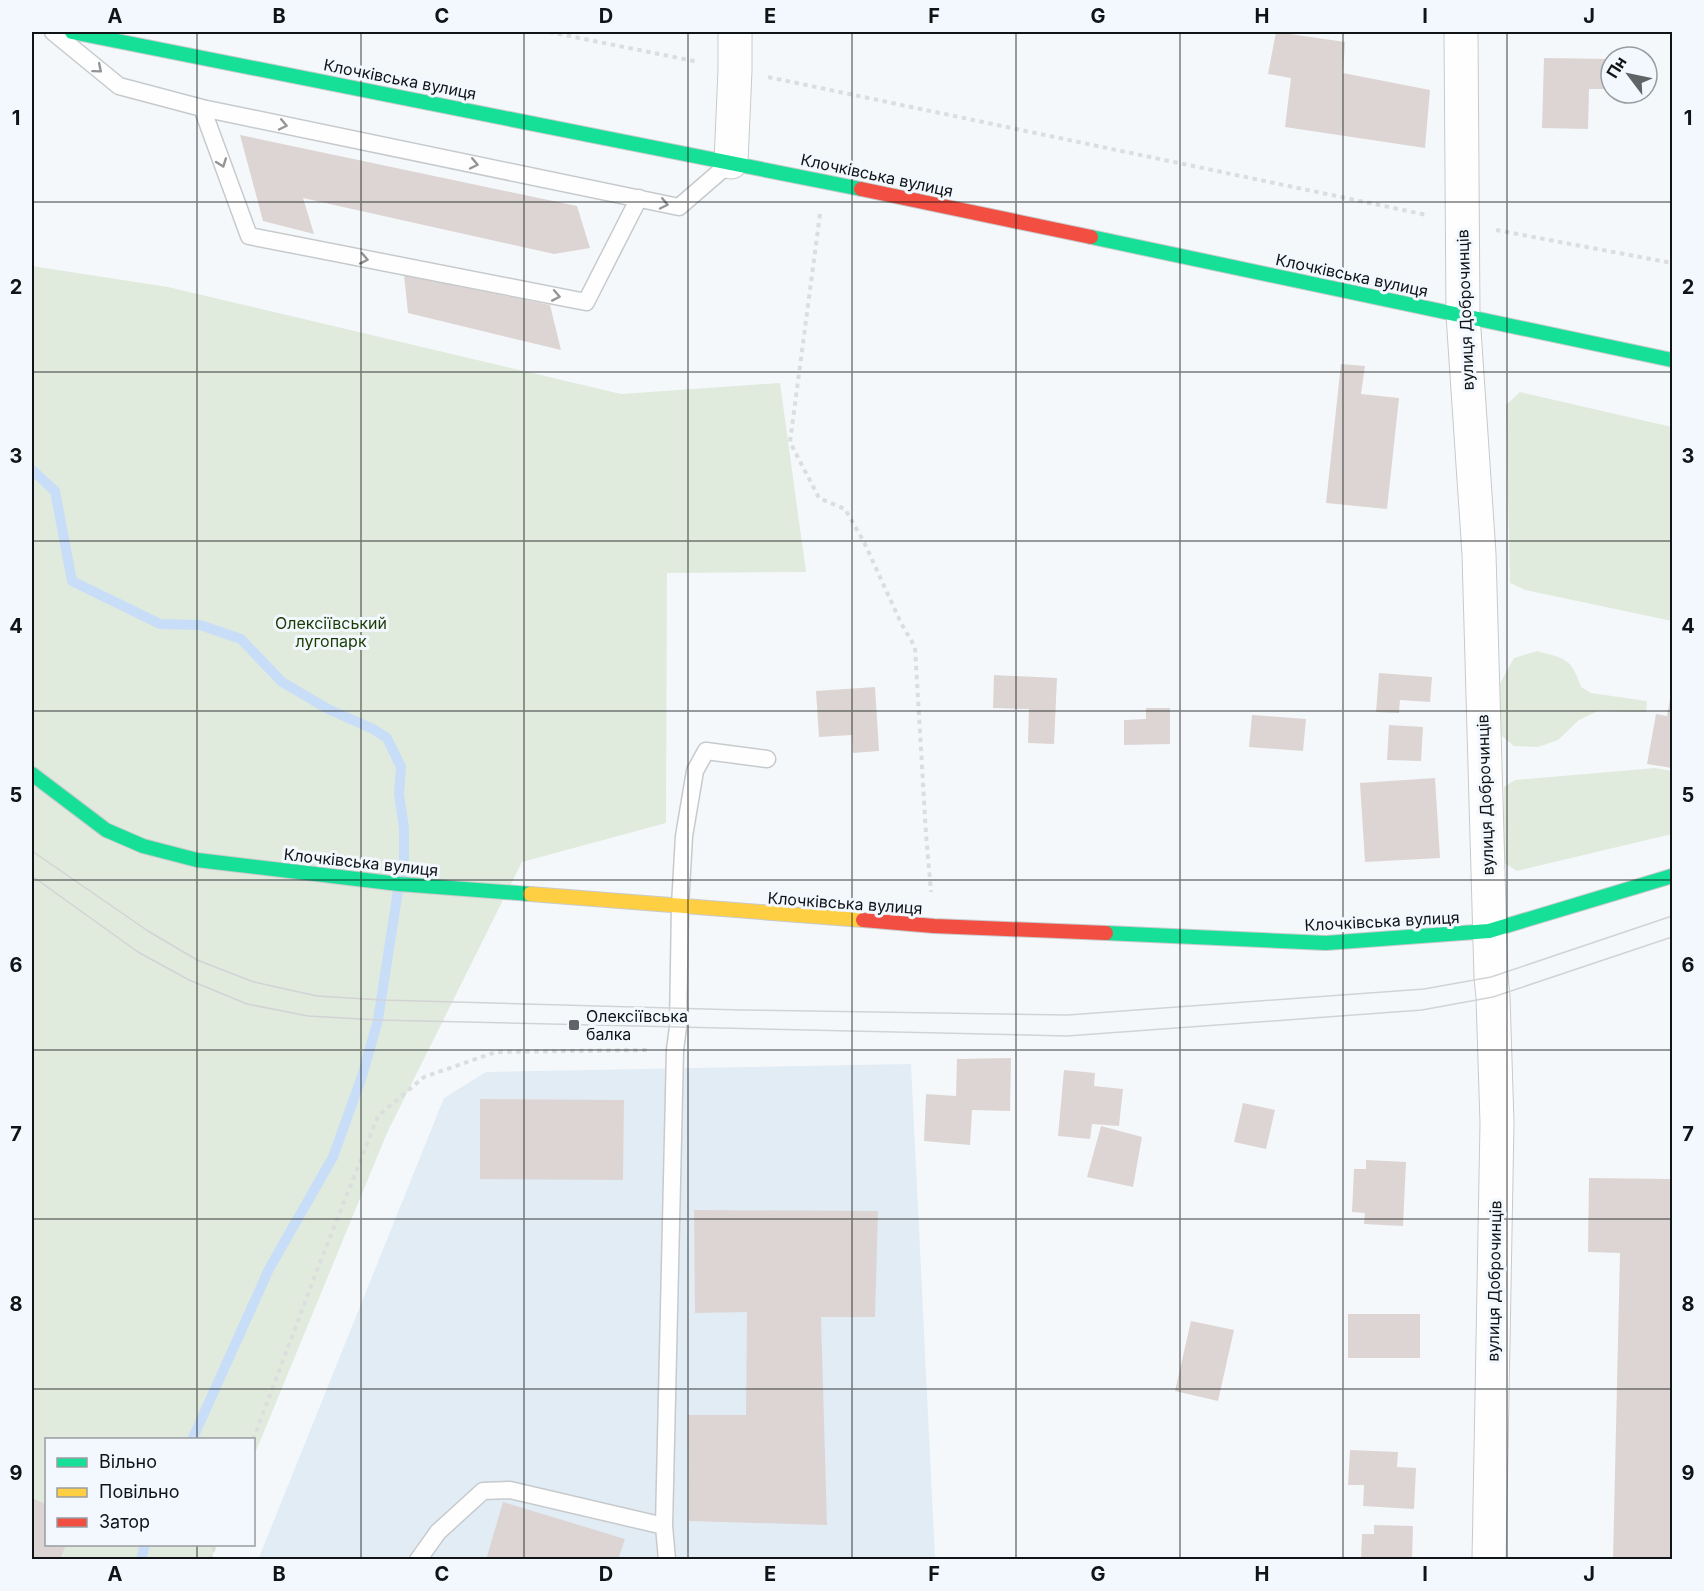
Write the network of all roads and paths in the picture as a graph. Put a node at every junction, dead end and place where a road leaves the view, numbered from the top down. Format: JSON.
{"nodes":[{"id":1,"x":53,"y":32,"type":"edge"},
{"id":2,"x":72,"y":32,"type":"edge"},
{"id":3,"x":549,"y":32,"type":"edge"},
{"id":4,"x":735,"y":32,"type":"edge"},
{"id":5,"x":1461,"y":32,"type":"edge"},
{"id":6,"x":735,"y":70,"type":"junction"},
{"id":7,"x":202,"y":108,"type":"junction"},
{"id":8,"x":730,"y":162,"type":"junction"},
{"id":9,"x":824,"y":181,"type":"junction"},
{"id":10,"x":639,"y":198,"type":"junction"},
{"id":11,"x":1461,"y":223,"type":"junction"},
{"id":12,"x":1672,"y":264,"type":"edge"},
{"id":13,"x":1463,"y":315,"type":"junction"},
{"id":14,"x":1672,"y":360,"type":"edge"},
{"id":15,"x":767,"y":759,"type":"dead end"},
{"id":16,"x":32,"y":774,"type":"edge"},
{"id":17,"x":1672,"y":876,"type":"edge"},
{"id":18,"x":680,"y":906,"type":"junction"},
{"id":19,"x":934,"y":926,"type":"junction"},
{"id":20,"x":1489,"y":931,"type":"junction"},
{"id":21,"x":675,"y":1050,"type":"junction"},
{"id":22,"x":254,"y":1438,"type":"edge"},
{"id":23,"x":664,"y":1526,"type":"junction"},
{"id":24,"x":418,"y":1560,"type":"edge"},
{"id":25,"x":667,"y":1560,"type":"edge"},
{"id":26,"x":1489,"y":1560,"type":"edge"}],
"edges":[{"from":1,"to":7,"type":"lane","one_way":true},
{"from":2,"to":8,"type":"street","name":"Клочківська вулиця"},
{"from":3,"to":6,"type":"path"},
{"from":4,"to":6,"type":"street"},
{"from":5,"to":11,"type":"street","name":"вулиця Доброчинців"},
{"from":6,"to":8,"type":"street"},
{"from":6,"to":11,"type":"path"},
{"from":7,"to":10,"type":"lane","one_way":true},
{"from":7,"to":10,"type":"lane","one_way":true},
{"from":8,"to":9,"type":"street","name":"Клочківська вулиця"},
{"from":10,"to":8,"type":"lane","one_way":true},
{"from":9,"to":13,"type":"street","name":"Клочківська вулиця"},
{"from":9,"to":19,"type":"path"},
{"from":11,"to":12,"type":"path"},
{"from":11,"to":13,"type":"street","name":"вулиця Доброчинців"},
{"from":13,"to":14,"type":"street","name":"Клочківська вулиця"},
{"from":13,"to":20,"type":"street","name":"вулиця Доброчинців"},
{"from":15,"to":18,"type":"lane"},
{"from":16,"to":18,"type":"street","name":"Клочківська вулиця"},
{"from":17,"to":20,"type":"street","name":"Клочківська вулиця"},
{"from":18,"to":19,"type":"street","name":"Клочківська вулиця"},
{"from":18,"to":21,"type":"lane"},
{"from":19,"to":20,"type":"street","name":"Клочківська вулиця"},
{"from":20,"to":26,"type":"street","name":"вулиця Доброчинців"},
{"from":21,"to":22,"type":"path"},
{"from":21,"to":23,"type":"lane"},
{"from":23,"to":24,"type":"lane"},
{"from":23,"to":25,"type":"lane"}]}
